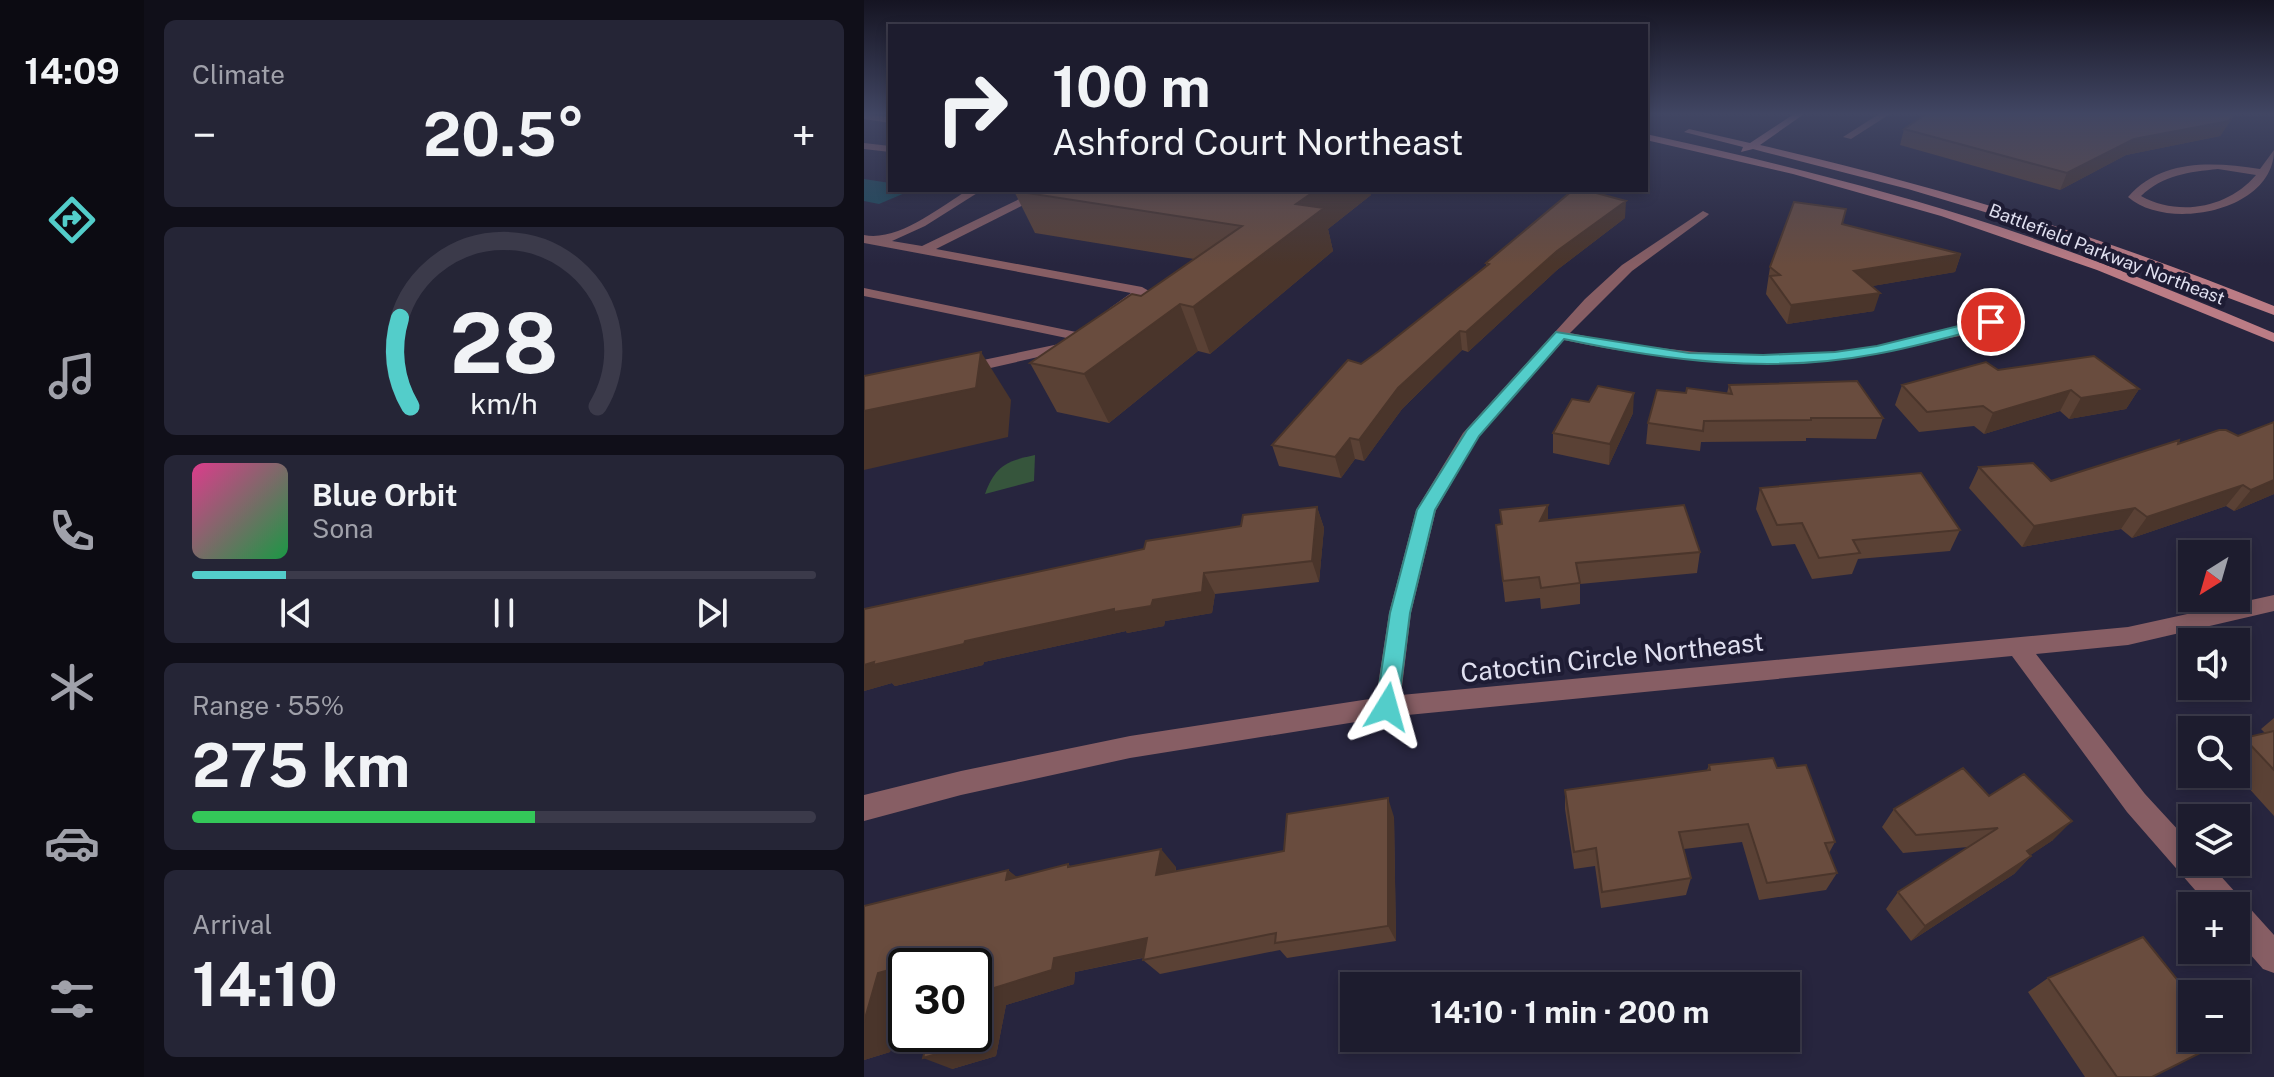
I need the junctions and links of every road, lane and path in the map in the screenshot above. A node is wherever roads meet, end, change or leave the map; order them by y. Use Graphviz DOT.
graph roads {
  1 [pos="1763,164"];
  2 [pos="1823,164"];
  3 [pos="2268,164"];
  4 [pos="2263,173"];
  5 [pos="973,192"];
  6 [pos="1043,192"];
  7 [pos="1703,214"];
  8 [pos="864,239"];
  9 [pos="880,242"];
  10 [pos="864,249"];
  11 [pos="922,251"];
  12 [pos="864,292"];
  13 [pos="2274,311"];
  14 [pos="1991,322"];
  15 [pos="1093,327"];
  16 [pos="1561,335"];
  17 [pos="2274,338"];
  18 [pos="955,371"];
  19 [pos="2274,603"];
  20 [pos="2016,645"];
  21 [pos="1387,707"];
  22 [pos="864,808"];
  23 [pos="2215,892"];
  24 [pos="2250,931"];
  25 [pos="2274,958"];
  1 -- 17 [label="main road, Battlefield Parkway Northeast"];
  2 -- 13 [label="main road, Battlefield Parkway Northeast"];
  3 -- 4 [label="street"];
  4 -- 4 [label="street"];
  5 -- 9 [label="street"];
  6 -- 11 [label="street"];
  7 -- 16 [label="street"];
  8 -- 9 [label="street"];
  9 -- 10 [label="street"];
  9 -- 11 [label="street"];
  11 -- 15 [label="street"];
  12 -- 15 [label="street"];
  14 -- 16 [label="street"];
  15 -- 18 [label="street"];
  16 -- 21 [label="street"];
  19 -- 20 [label="street, Catoctin Circle Northeast"];
  20 -- 21 [label="street, Catoctin Circle Northeast"];
  20 -- 23 [label="street"];
  21 -- 22 [label="street, Catoctin Circle Northeast"];
  24 -- 25 [label="street"];
}
